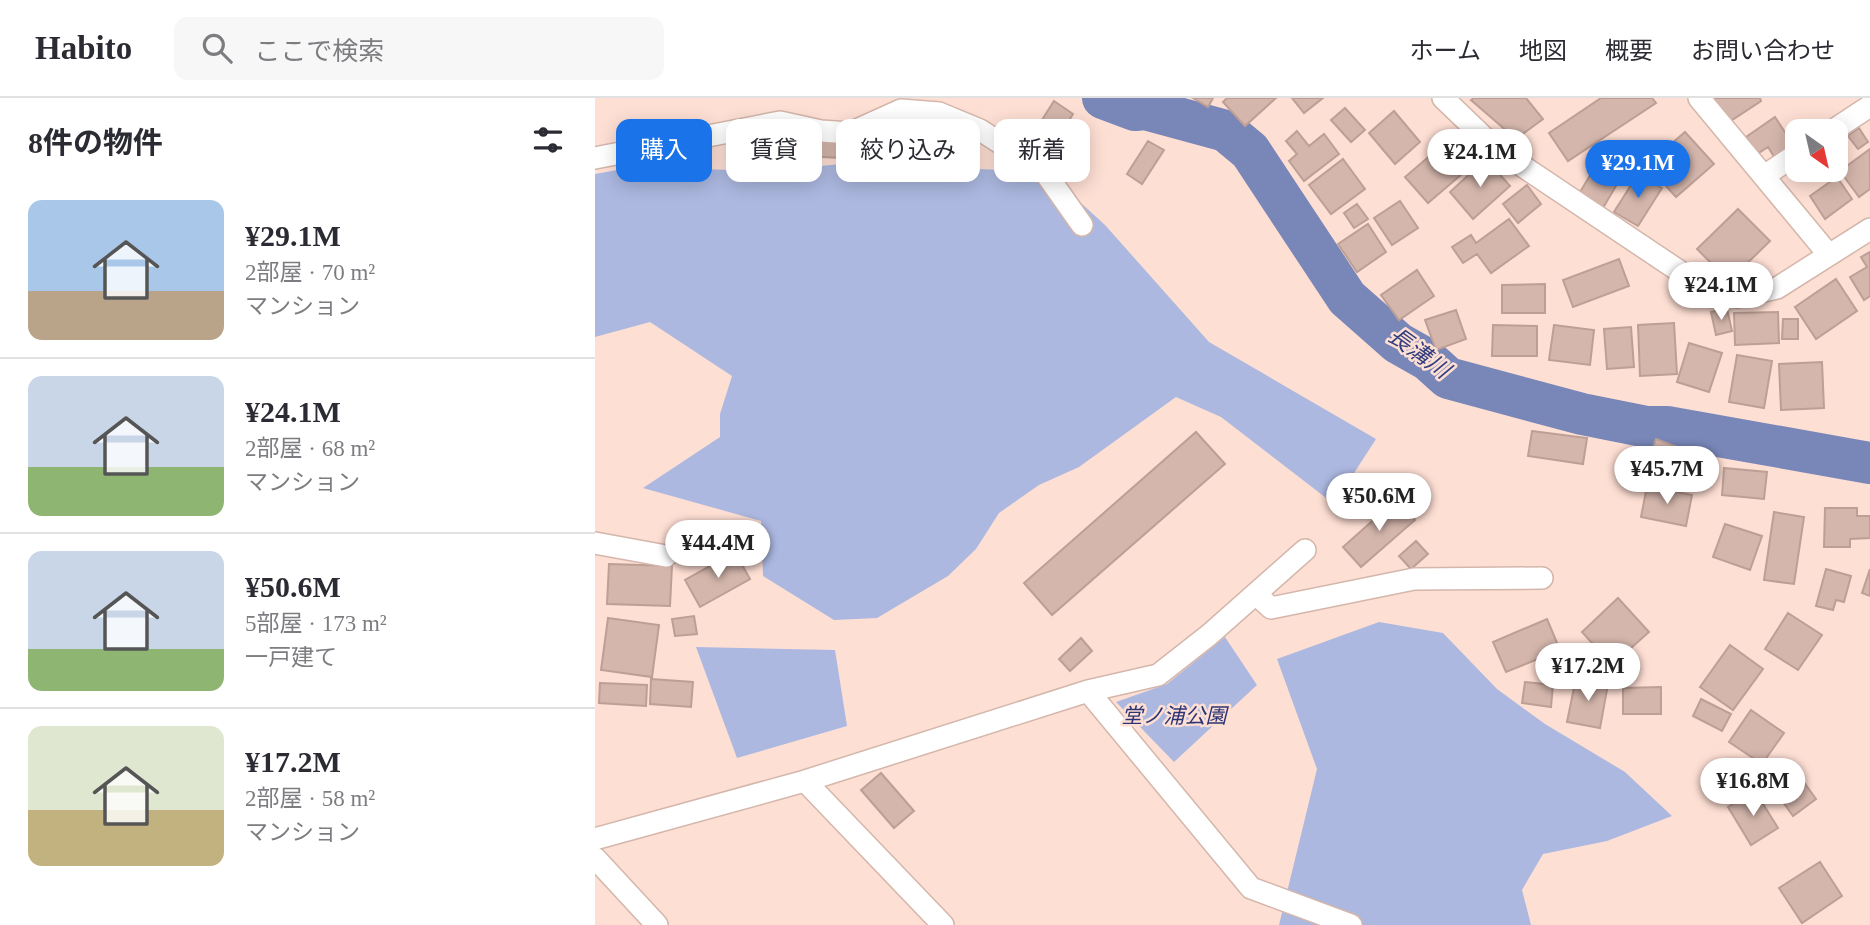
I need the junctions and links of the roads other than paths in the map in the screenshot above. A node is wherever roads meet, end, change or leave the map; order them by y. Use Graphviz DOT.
graph roads {
  1 [pos="1443,98"];
  2 [pos="1699,98"];
  3 [pos="1870,106"];
  4 [pos="1848,120"];
  5 [pos="595,158"];
  6 [pos="1785,162"];
  7 [pos="1764,176"];
  8 [pos="1081,225"];
  9 [pos="1870,229"];
  10 [pos="1829,255"];
  11 [pos="595,543"];
  12 [pos="1305,550"];
  13 [pos="666,556"];
  14 [pos="1542,578"];
  15 [pos="1256,594"];
  16 [pos="1088,691"];
  17 [pos="805,781"];
  18 [pos="595,839"];
  19 [pos="595,858"];
  20 [pos="657,925"];
  21 [pos="943,925"];
  22 [pos="1351,925"];
  1 -- 10 [label="street"];
  2 -- 7 [label="street"];
  3 -- 4 [label="street"];
  5 -- 8 [label="street"];
  6 -- 7 [label="street"];
  7 -- 10 [label="street"];
  9 -- 10 [label="street"];
  11 -- 13 [label="street"];
  12 -- 15 [label="street"];
  14 -- 15 [label="street"];
  15 -- 16 [label="street"];
  16 -- 17 [label="street"];
  16 -- 22 [label="street"];
  17 -- 18 [label="street"];
  17 -- 21 [label="street"];
  19 -- 20 [label="street"];
}
